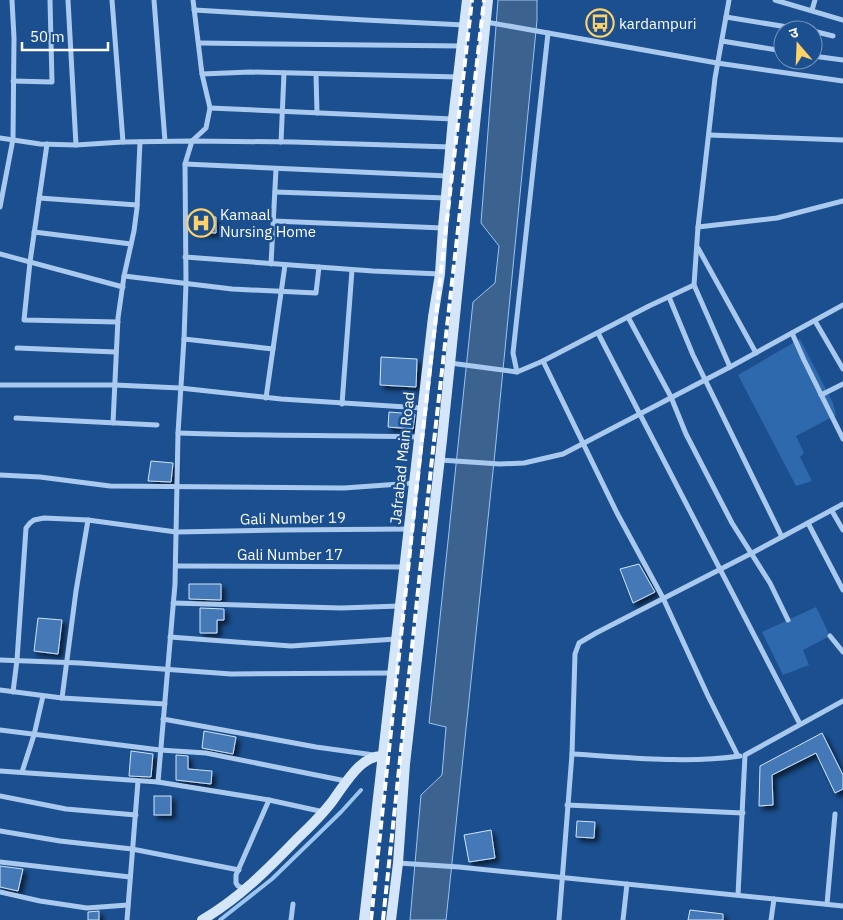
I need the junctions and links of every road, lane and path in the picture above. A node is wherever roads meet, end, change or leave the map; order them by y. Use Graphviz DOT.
graph roads {
  1 [pos="12,0"];
  2 [pos="50,0"];
  3 [pos="68,0"];
  4 [pos="112,0"];
  5 [pos="154,0"];
  6 [pos="193,0"];
  7 [pos="467,0"];
  8 [pos="488,0"];
  9 [pos="729,0"];
  10 [pos="775,0"];
  11 [pos="815,0"];
  12 [pos="194,10"];
  13 [pos="812,10"];
  14 [pos="726,17"];
  15 [pos="843,20"];
  16 [pos="485,22"];
  17 [pos="465,24"];
  18 [pos="773,25"];
  19 [pos="548,33"];
  20 [pos="823,34"];
  21 [pos="833,36"];
  22 [pos="722,41"];
  23 [pos="199,43"];
  24 [pos="462,46"];
  25 [pos="773,49"];
  26 [pos="823,57"];
  27 [pos="843,60"];
  28 [pos="717,63"];
  29 [pos="284,73"];
  30 [pos="202,74"];
  31 [pos="316,74"];
  32 [pos="459,77"];
  33 [pos="13,80"];
  34 [pos="843,81"];
  35 [pos="210,108"];
  36 [pos="283,111"];
  37 [pos="317,113"];
  38 [pos="453,119"];
  39 [pos="708,135"];
  40 [pos="0,138"];
  41 [pos="13,140"];
  42 [pos="843,140"];
  43 [pos="165,141"];
  44 [pos="192,141"];
  45 [pos="123,142"];
  46 [pos="140,142"];
  47 [pos="281,142"];
  48 [pos="47,144"];
  49 [pos="76,145"];
  50 [pos="452,147"];
  51 [pos="185,164"];
  52 [pos="276,169"];
  53 [pos="448,176"];
  54 [pos="275,192"];
  55 [pos="39,198"];
  56 [pos="446,198"];
  57 [pos="843,201"];
  58 [pos="138,205"];
  59 [pos="0,207"];
  60 [pos="274,221"];
  61 [pos="698,227"];
  62 [pos="443,228"];
  63 [pos="34,232"];
  64 [pos="131,244"];
  65 [pos="697,247"];
  66 [pos="0,254"];
  67 [pos="185,257"];
  68 [pos="30,262"];
  69 [pos="271,264"];
  70 [pos="285,265"];
  71 [pos="319,267"];
  72 [pos="352,270"];
  73 [pos="440,274"];
  74 [pos="124,276"];
  75 [pos="186,283"];
  76 [pos="694,285"];
  77 [pos="123,287"];
  78 [pos="282,291"];
  79 [pos="669,297"];
  80 [pos="843,305"];
  81 [pos="628,317"];
  82 [pos="815,320"];
  83 [pos="118,322"];
  84 [pos="598,333"];
  85 [pos="792,333"];
  86 [pos="184,339"];
  87 [pos="16,348"];
  88 [pos="273,349"];
  89 [pos="116,352"];
  90 [pos="756,352"];
  91 [pos="543,361"];
  92 [pos="450,363"];
  93 [pos="730,367"];
  94 [pos="843,369"];
  95 [pos="517,372"];
  96 [pos="706,380"];
  97 [pos="843,384"];
  98 [pos="0,385"];
  99 [pos="115,385"];
  100 [pos="180,388"];
  101 [pos="822,395"];
  102 [pos="672,397"];
  103 [pos="266,398"];
  104 [pos="342,404"];
  105 [pos="423,408"];
  106 [pos="639,414"];
  107 [pos="16,418"];
  108 [pos="113,423"];
  109 [pos="157,425"];
  110 [pos="178,433"];
  111 [pos="420,437"];
  112 [pos="843,439"];
  113 [pos="584,443"];
  114 [pos="444,460"];
  115 [pos="0,475"];
  116 [pos="414,483"];
  117 [pos="177,486"];
  118 [pos="843,504"];
  119 [pos="832,510"];
  120 [pos="88,520"];
  121 [pos="808,523"];
  122 [pos="409,529"];
  123 [pos="843,530"];
  124 [pos="176,532"];
  125 [pos="782,537"];
  126 [pos="752,554"];
  127 [pos="176,566"];
  128 [pos="405,567"];
  129 [pos="721,569"];
  130 [pos="843,590"];
  131 [pos="663,598"];
  132 [pos="173,604"];
  133 [pos="400,606"];
  134 [pos="788,620"];
  135 [pos="830,636"];
  136 [pos="170,637"];
  137 [pos="397,639"];
  138 [pos="843,652"];
  139 [pos="0,660"];
  140 [pos="17,660"];
  141 [pos="66,662"];
  142 [pos="168,669"];
  143 [pos="393,673"];
  144 [pos="0,690"];
  145 [pos="13,692"];
  146 [pos="43,696"];
  147 [pos="62,698"];
  148 [pos="843,701"];
  149 [pos="165,704"];
  150 [pos="163,719"];
  151 [pos="800,724"];
  152 [pos="0,730"];
  153 [pos="34,735"];
  154 [pos="160,750"];
  155 [pos="572,754"];
  156 [pos="746,755"];
  157 [pos="379,756"];
  158 [pos="738,756"];
  159 [pos="0,771"];
  160 [pos="22,772"];
  161 [pos="138,781"];
  162 [pos="347,781"];
  163 [pos="158,782"];
  164 [pos="0,796"];
  165 [pos="269,800"];
  166 [pos="567,806"];
  167 [pos="324,812"];
  168 [pos="743,813"];
  169 [pos="835,814"];
  170 [pos="136,815"];
  171 [pos="0,831"];
  172 [pos="132,849"];
  173 [pos="0,862"];
  174 [pos="398,862"];
  175 [pos="239,870"];
  176 [pos="130,877"];
  177 [pos="563,878"];
  178 [pos="627,884"];
  179 [pos="246,889"];
  180 [pos="0,892"];
  181 [pos="738,895"];
  182 [pos="774,899"];
  183 [pos="293,904"];
  184 [pos="827,904"];
  185 [pos="128,905"];
  186 [pos="843,906"];
  187 [pos="127,920"];
  188 [pos="202,920"];
  189 [pos="291,920"];
  190 [pos="364,920"];
  191 [pos="391,920"];
  192 [pos="559,920"];
  193 [pos="623,920"];
  194 [pos="771,920"];
  1 -- 33 [label="street"];
  2 -- 33 [label="street"];
  3 -- 49 [label="street"];
  4 -- 45 [label="street"];
  5 -- 43 [label="street"];
  6 -- 12 [label="street"];
  7 -- 17 [label="main road, Jafrabad Main Road"];
  8 -- 16 [label="main road"];
  9 -- 14 [label="street"];
  10 -- 13 [label="street"];
  11 -- 13 [label="street"];
  12 -- 17 [label="street"];
  12 -- 23 [label="street"];
  13 -- 15 [label="street"];
  14 -- 18 [label="street"];
  14 -- 22 [label="street"];
  16 -- 19 [label="street"];
  16 -- 92 [label="main road"];
  17 -- 24 [label="main road, Jafrabad Main Road"];
  19 -- 28 [label="street"];
  19 -- 95 [label="street"];
  20 -- 21 [label="street"];
  22 -- 25 [label="street"];
  22 -- 28 [label="street"];
  23 -- 24 [label="street"];
  23 -- 30 [label="street"];
  24 -- 32 [label="main road, Jafrabad Main Road"];
  26 -- 27 [label="street"];
  28 -- 34 [label="street"];
  28 -- 39 [label="street"];
  29 -- 30 [label="street"];
  29 -- 31 [label="street"];
  29 -- 36 [label="street"];
  30 -- 35 [label="street"];
  31 -- 32 [label="street"];
  31 -- 37 [label="street"];
  32 -- 38 [label="main road, Jafrabad Main Road"];
  33 -- 41 [label="street"];
  35 -- 36 [label="street"];
  35 -- 44 [label="street"];
  36 -- 37 [label="street"];
  36 -- 47 [label="street"];
  37 -- 38 [label="street"];
  38 -- 50 [label="main road, Jafrabad Main Road"];
  39 -- 42 [label="street"];
  39 -- 61 [label="street"];
  40 -- 41 [label="street"];
  41 -- 48 [label="street"];
  41 -- 59 [label="street"];
  43 -- 44 [label="street"];
  43 -- 46 [label="street"];
  44 -- 47 [label="street"];
  44 -- 51 [label="street"];
  45 -- 46 [label="street"];
  45 -- 49 [label="street"];
  46 -- 58 [label="street"];
  47 -- 50 [label="street"];
  48 -- 49 [label="street"];
  48 -- 55 [label="street"];
  50 -- 53 [label="main road, Jafrabad Main Road"];
  51 -- 52 [label="street"];
  51 -- 67 [label="street"];
  52 -- 53 [label="street"];
  52 -- 54 [label="street"];
  53 -- 56 [label="main road, Jafrabad Main Road"];
  54 -- 56 [label="street"];
  54 -- 60 [label="street"];
  55 -- 58 [label="street"];
  55 -- 63 [label="street"];
  56 -- 62 [label="main road, Jafrabad Main Road"];
  57 -- 61 [label="street"];
  58 -- 64 [label="street"];
  60 -- 62 [label="street"];
  60 -- 69 [label="street"];
  61 -- 65 [label="street"];
  62 -- 73 [label="main road, Jafrabad Main Road"];
  63 -- 64 [label="street"];
  63 -- 68 [label="street"];
  64 -- 74 [label="street"];
  65 -- 76 [label="street"];
  65 -- 90 [label="street"];
  66 -- 68 [label="street"];
  67 -- 69 [label="street"];
  67 -- 75 [label="street"];
  68 -- 77 [label="street"];
  68 -- 83 [label="street"];
  69 -- 70 [label="street"];
  70 -- 71 [label="street"];
  70 -- 78 [label="street"];
  71 -- 72 [label="street"];
  71 -- 78 [label="street"];
  72 -- 73 [label="street"];
  72 -- 104 [label="street"];
  73 -- 105 [label="main road, Jafrabad Main Road"];
  74 -- 75 [label="street"];
  74 -- 77 [label="street"];
  75 -- 78 [label="street"];
  75 -- 86 [label="street"];
  76 -- 79 [label="street"];
  76 -- 93 [label="street"];
  77 -- 83 [label="street"];
  78 -- 88 [label="street"];
  79 -- 81 [label="street"];
  79 -- 96 [label="street"];
  80 -- 82 [label="street"];
  81 -- 84 [label="street"];
  81 -- 102 [label="street"];
  82 -- 85 [label="street"];
  82 -- 94 [label="street"];
  83 -- 89 [label="street"];
  84 -- 91 [label="street"];
  84 -- 106 [label="street"];
  85 -- 90 [label="street"];
  85 -- 101 [label="street"];
  86 -- 88 [label="street"];
  86 -- 100 [label="street"];
  87 -- 89 [label="street"];
  88 -- 103 [label="street"];
  89 -- 99 [label="street"];
  90 -- 93 [label="street"];
  91 -- 95 [label="street"];
  91 -- 113 [label="street"];
  92 -- 95 [label="street"];
  92 -- 114 [label="main road"];
  93 -- 96 [label="street"];
  96 -- 102 [label="street"];
  96 -- 125 [label="street"];
  97 -- 101 [label="street"];
  98 -- 99 [label="street"];
  99 -- 100 [label="street"];
  99 -- 108 [label="street"];
  100 -- 103 [label="street"];
  100 -- 110 [label="street"];
  101 -- 112 [label="street"];
  102 -- 106 [label="street"];
  102 -- 126 [label="street"];
  103 -- 104 [label="street"];
  104 -- 105 [label="street"];
  105 -- 111 [label="main road, Jafrabad Main Road"];
  106 -- 113 [label="street"];
  106 -- 129 [label="street"];
  107 -- 108 [label="street"];
  108 -- 109 [label="street"];
  110 -- 111 [label="street"];
  110 -- 117 [label="street"];
  111 -- 116 [label="main road, Jafrabad Main Road"];
  113 -- 114 [label="street"];
  113 -- 131 [label="street"];
  114 -- 174 [label="main road"];
  115 -- 117 [label="street"];
  116 -- 117 [label="street"];
  116 -- 122 [label="main road, Jafrabad Main Road"];
  117 -- 124 [label="street"];
  118 -- 119 [label="street"];
  119 -- 121 [label="street"];
  119 -- 123 [label="street"];
  120 -- 124 [label="street, Gali Number 19"];
  120 -- 140 [label="street, Gali Number 19"];
  120 -- 141 [label="street"];
  121 -- 125 [label="street"];
  121 -- 130 [label="street"];
  122 -- 124 [label="street, Gali Number 19"];
  122 -- 128 [label="main road, Jafrabad Main Road"];
  124 -- 127 [label="street"];
  125 -- 126 [label="street"];
  126 -- 129 [label="street"];
  126 -- 134 [label="street"];
  127 -- 128 [label="street, Gali Number 17"];
  127 -- 132 [label="street"];
  128 -- 133 [label="main road, Jafrabad Main Road"];
  129 -- 131 [label="street"];
  129 -- 151 [label="street"];
  131 -- 155 [label="street"];
  131 -- 158 [label="street"];
  132 -- 133 [label="street"];
  132 -- 136 [label="street"];
  133 -- 137 [label="main road, Jafrabad Main Road"];
  135 -- 138 [label="street"];
  136 -- 137 [label="street"];
  136 -- 142 [label="street"];
  137 -- 143 [label="main road, Jafrabad Main Road"];
  139 -- 140 [label="street"];
  140 -- 141 [label="street"];
  140 -- 145 [label="street, Gali Number 19"];
  141 -- 142 [label="street"];
  141 -- 147 [label="street"];
  142 -- 143 [label="street"];
  142 -- 149 [label="street"];
  143 -- 157 [label="main road, Jafrabad Main Road"];
  144 -- 145 [label="street"];
  145 -- 146 [label="street"];
  146 -- 147 [label="street"];
  146 -- 153 [label="street"];
  147 -- 149 [label="street"];
  148 -- 151 [label="street"];
  149 -- 150 [label="street"];
  150 -- 154 [label="street"];
  150 -- 157 [label="street"];
  151 -- 156 [label="street"];
  152 -- 153 [label="street"];
  153 -- 154 [label="street"];
  153 -- 160 [label="street"];
  154 -- 162 [label="street"];
  154 -- 163 [label="street"];
  155 -- 158 [label="street"];
  155 -- 166 [label="street"];
  156 -- 158 [label="street"];
  156 -- 168 [label="street"];
  157 -- 162 [label="main road"];
  157 -- 190 [label="main road, Jafrabad Main Road"];
  159 -- 160 [label="street"];
  160 -- 161 [label="street"];
  161 -- 163 [label="street"];
  161 -- 170 [label="street"];
  162 -- 167 [label="main road"];
  163 -- 165 [label="street"];
  164 -- 170 [label="street"];
  165 -- 167 [label="street"];
  165 -- 175 [label="street"];
  166 -- 168 [label="street"];
  166 -- 177 [label="street"];
  167 -- 179 [label="main road"];
  168 -- 181 [label="street"];
  169 -- 184 [label="street"];
  170 -- 172 [label="street"];
  171 -- 172 [label="street"];
  172 -- 175 [label="street"];
  172 -- 176 [label="street"];
  173 -- 176 [label="street"];
  174 -- 177 [label="street"];
  174 -- 191 [label="main road"];
  175 -- 179 [label="street"];
  176 -- 185 [label="street"];
  177 -- 178 [label="street"];
  177 -- 192 [label="street"];
  178 -- 181 [label="street"];
  178 -- 193 [label="street"];
  179 -- 188 [label="main road"];
  180 -- 185 [label="street"];
  181 -- 182 [label="street"];
  182 -- 184 [label="street"];
  182 -- 194 [label="street"];
  183 -- 189 [label="street"];
  184 -- 186 [label="street"];
  185 -- 187 [label="street"];
}
